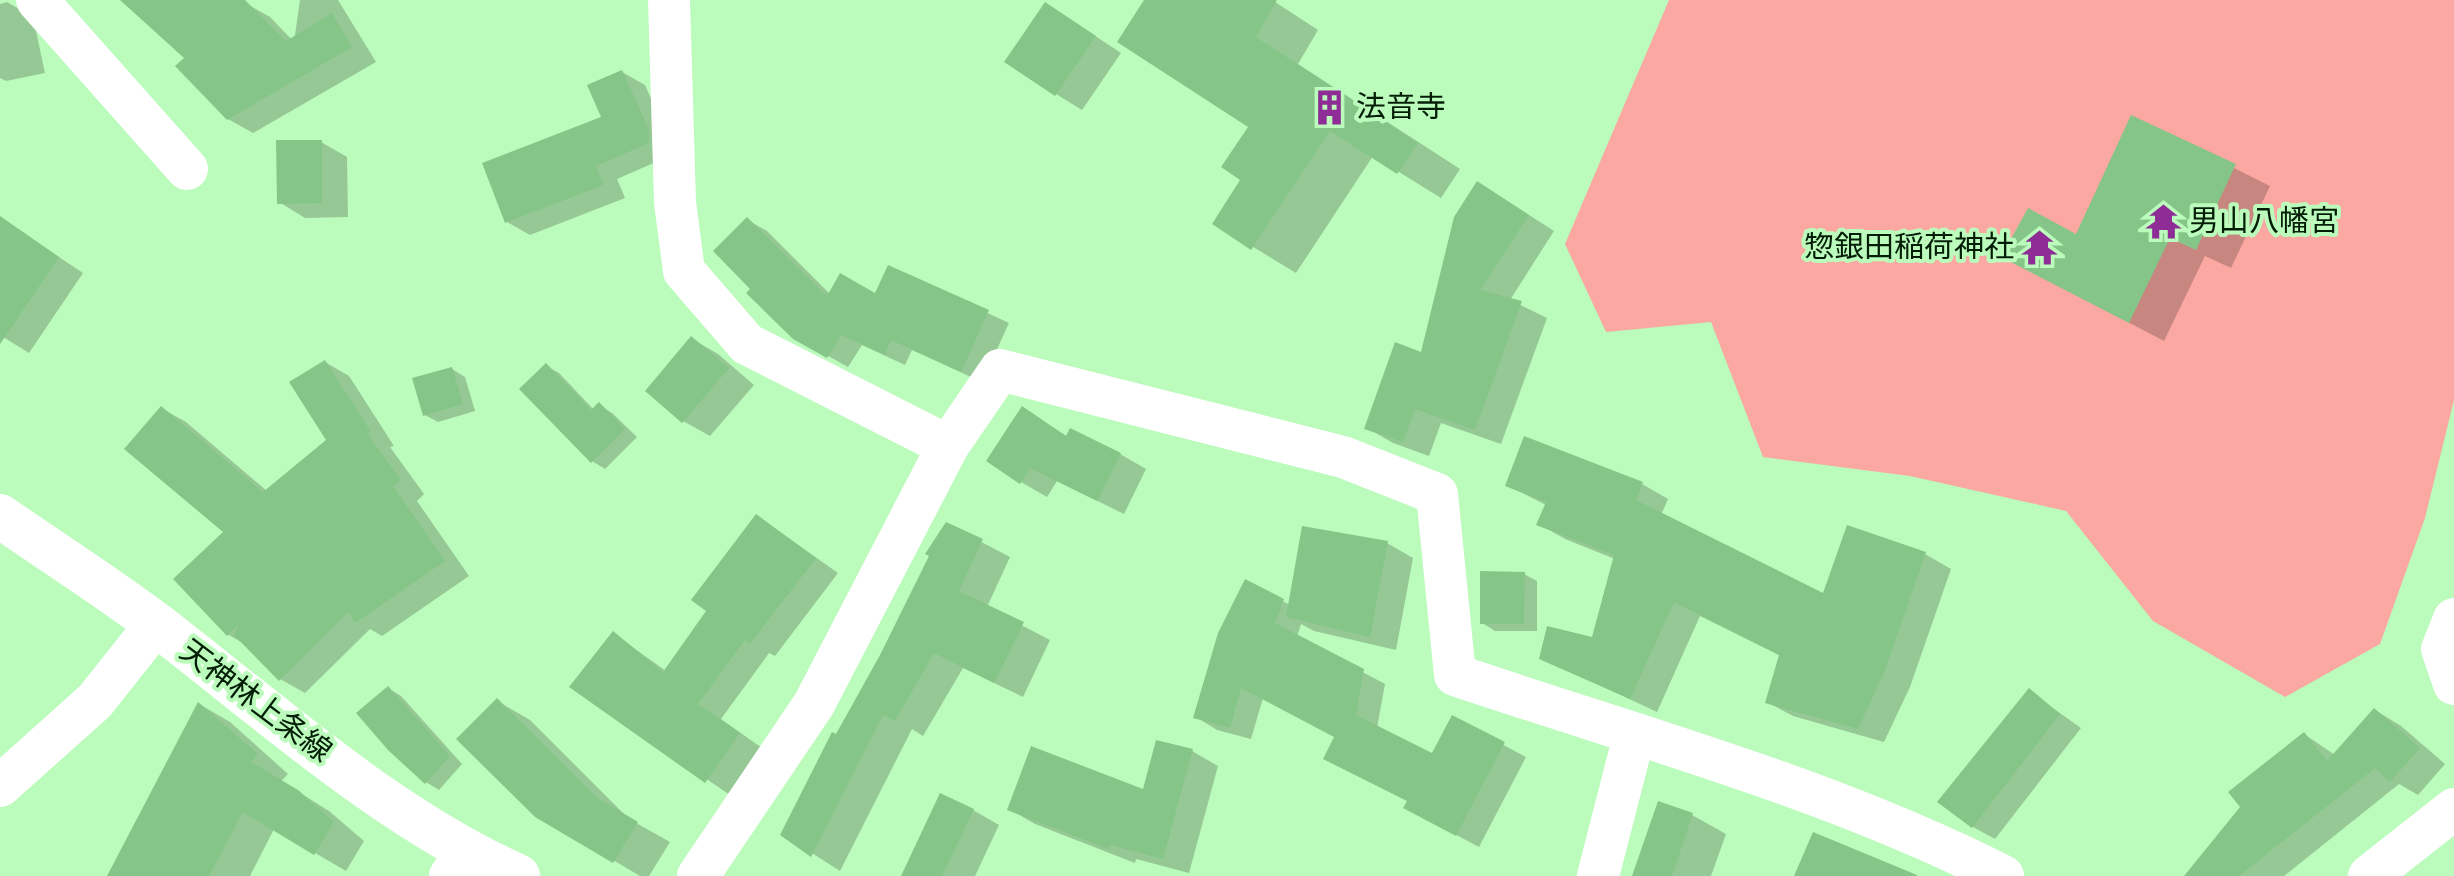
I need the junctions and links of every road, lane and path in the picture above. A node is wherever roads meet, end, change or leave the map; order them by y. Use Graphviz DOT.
graph roads {
  1 [pos="37,0"];
  2 [pos="669,0"];
  3 [pos="187,169"];
  4 [pos="948,446"];
  5 [pos="0,516"];
  6 [pos="2454,619"];
  7 [pos="156,624"];
  8 [pos="2454,684"];
  9 [pos="1634,736"];
  10 [pos="0,786"];
  11 [pos="2454,809"];
  12 [pos="458,864"];
  13 [pos="518,876"];
  14 [pos="698,876"];
  15 [pos="1598,876"];
  16 [pos="2003,876"];
  17 [pos="2369,876"];
  1 -- 3 [label="street"];
  2 -- 4 [label="street"];
  4 -- 9 [label="street"];
  4 -- 14 [label="street"];
  5 -- 7 [label="main road, 天神林上条線"];
  6 -- 8 [label="street"];
  7 -- 10 [label="street"];
  7 -- 12 [label="main road, 天神林上条線"];
  9 -- 15 [label="street"];
  9 -- 16 [label="street"];
  11 -- 17 [label="street"];
  12 -- 13 [label="main road, 天神林上条線"];
}
